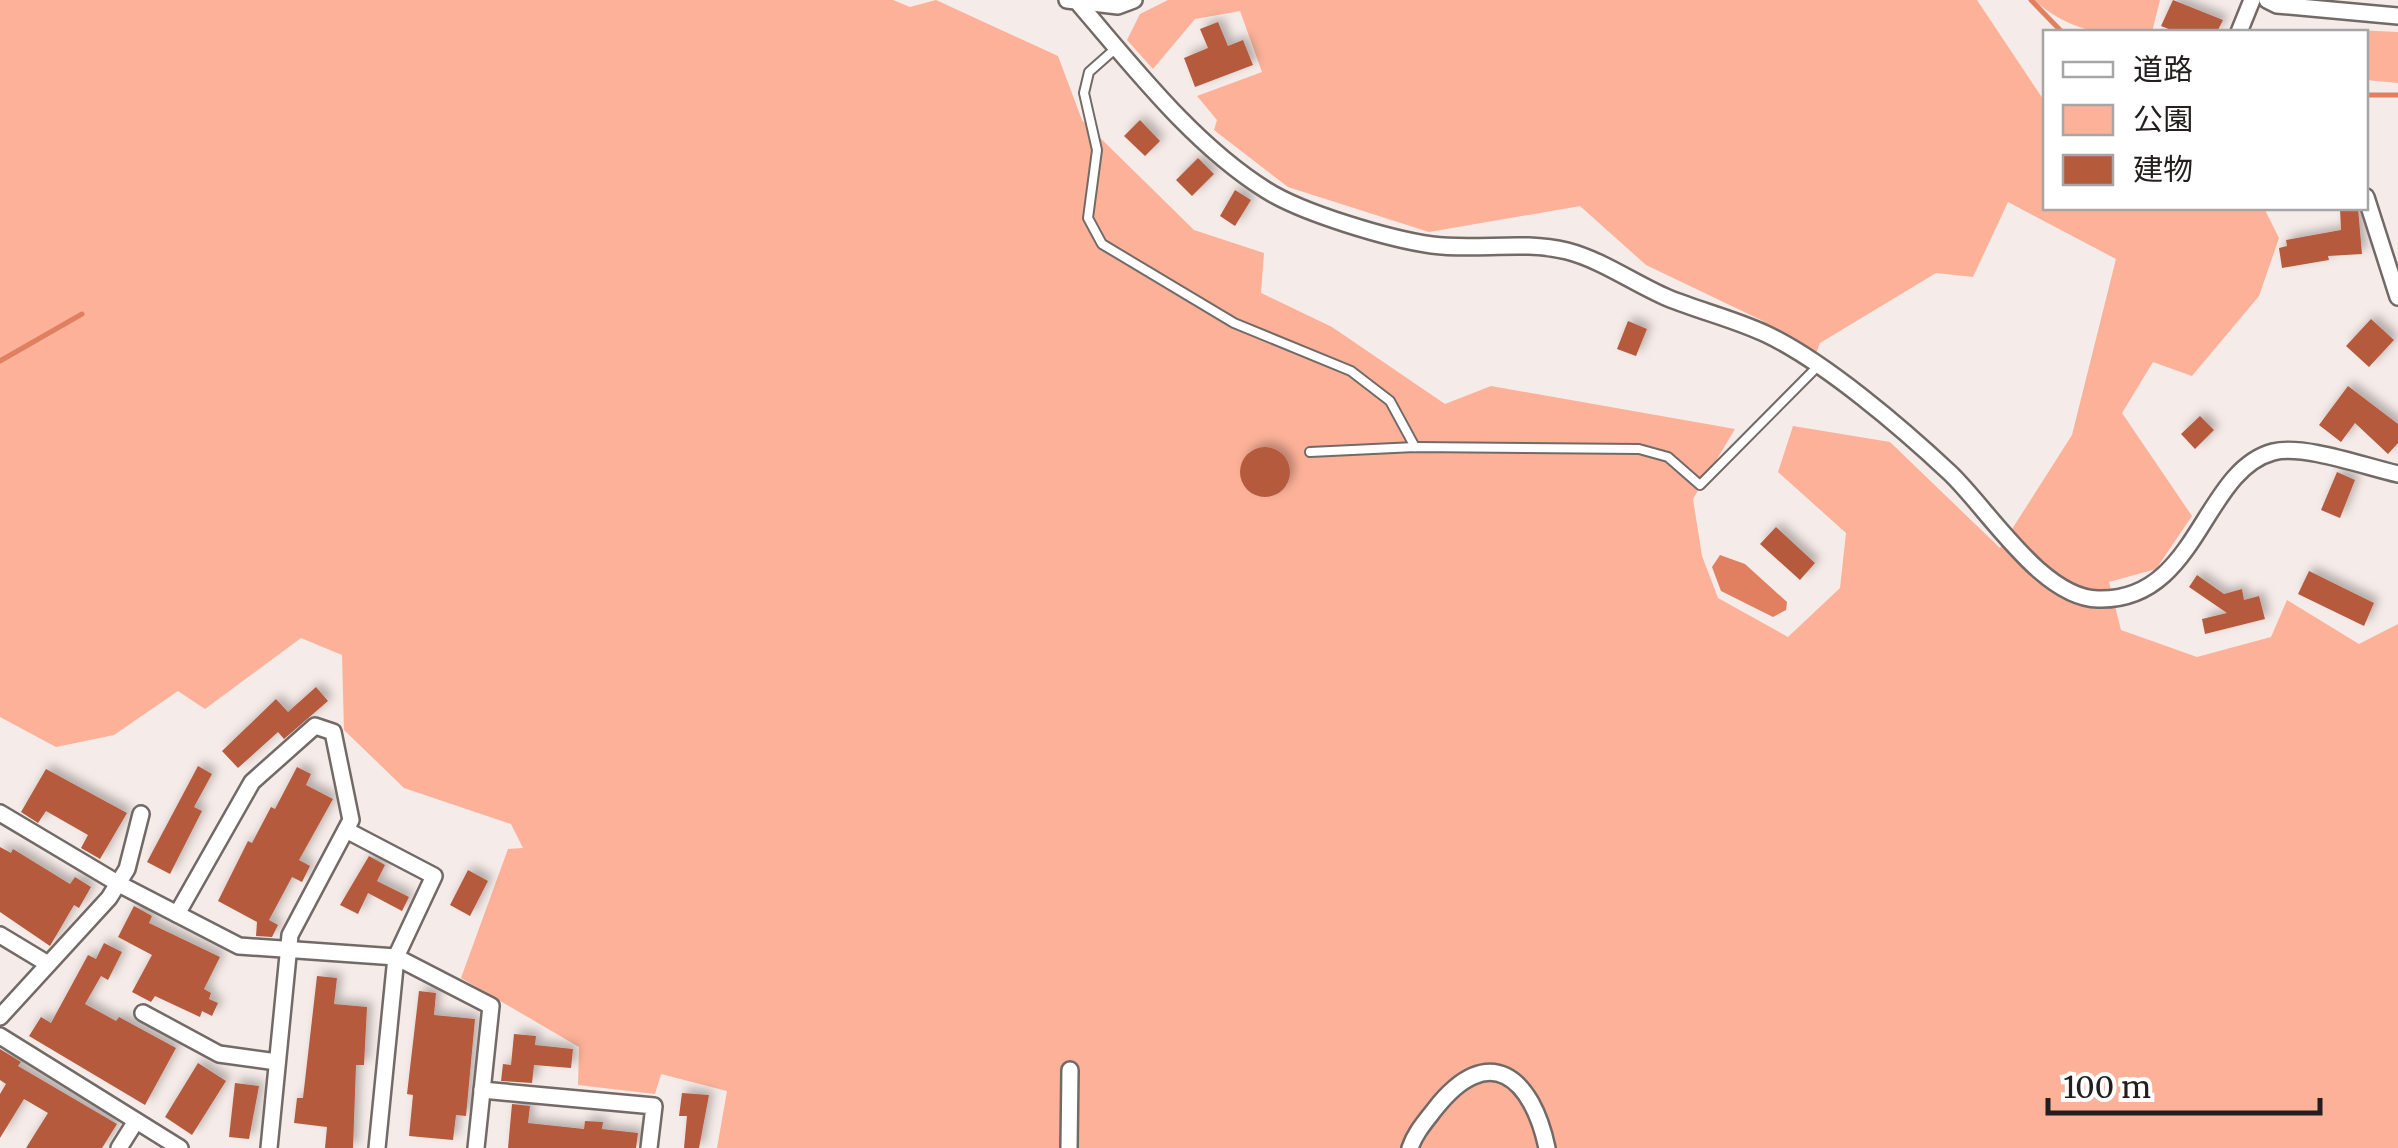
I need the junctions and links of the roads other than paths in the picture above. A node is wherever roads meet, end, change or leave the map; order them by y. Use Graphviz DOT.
graph roads {
  1 [pos="1134,0"];
  2 [pos="2252,0"];
  3 [pos="2267,0"];
  4 [pos="1074,2"];
  5 [pos="2398,16"];
  6 [pos="2240,30"];
  7 [pos="1116,48"];
  8 [pos="2368,203"];
  9 [pos="2398,297"];
  10 [pos="1817,367"];
  11 [pos="1415,447"];
  12 [pos="1310,452"];
  13 [pos="2398,474"];
  14 [pos="0,813"];
  15 [pos="142,814"];
  16 [pos="346,830"];
  17 [pos="118,884"];
  18 [pos="178,914"];
  19 [pos="0,936"];
  20 [pos="288,949"];
  21 [pos="396,957"];
  22 [pos="48,964"];
  23 [pos="144,1013"];
  24 [pos="0,1017"];
  25 [pos="0,1036"];
  26 [pos="277,1062"];
  27 [pos="1070,1070"];
  28 [pos="482,1090"];
  29 [pos="136,1121"];
  30 [pos="119,1148"];
  31 [pos="180,1148"];
  32 [pos="269,1148"];
  33 [pos="377,1148"];
  34 [pos="476,1148"];
  35 [pos="649,1148"];
  36 [pos="1069,1148"];
  37 [pos="1410,1148"];
  38 [pos="1547,1148"];
  1 -- 4 [label="street"];
  2 -- 6 [label="street"];
  3 -- 5 [label="street"];
  4 -- 7 [label="street"];
  7 -- 10 [label="street"];
  7 -- 11 [label="lane"];
  8 -- 9 [label="street"];
  10 -- 11 [label="lane"];
  10 -- 13 [label="street"];
  11 -- 12 [label="lane"];
  14 -- 17 [label="street"];
  15 -- 17 [label="street"];
  16 -- 18 [label="street"];
  16 -- 20 [label="street"];
  16 -- 21 [label="street"];
  17 -- 18 [label="street"];
  17 -- 22 [label="street"];
  18 -- 20 [label="street"];
  19 -- 22 [label="street"];
  20 -- 21 [label="street"];
  20 -- 26 [label="street"];
  21 -- 28 [label="street"];
  21 -- 33 [label="street"];
  22 -- 24 [label="street"];
  23 -- 26 [label="street"];
  25 -- 29 [label="street"];
  26 -- 32 [label="street"];
  27 -- 36 [label="street"];
  28 -- 34 [label="street"];
  28 -- 35 [label="street"];
  29 -- 30 [label="street"];
  29 -- 31 [label="street"];
  37 -- 38 [label="street"];
}
